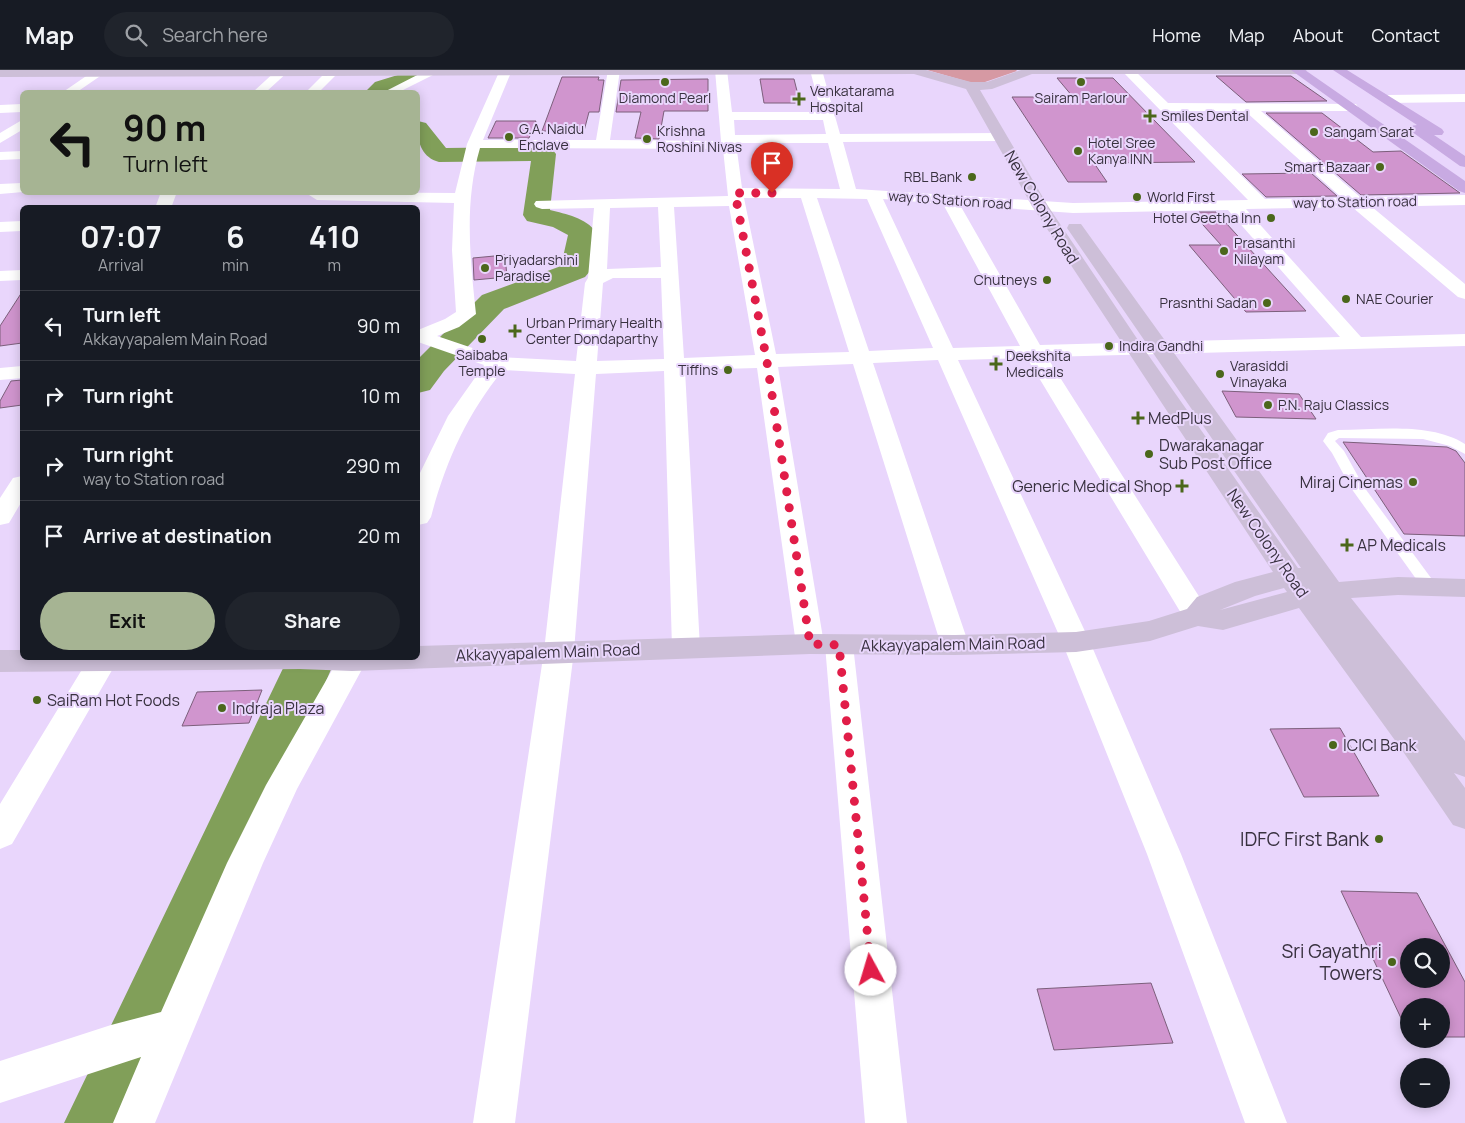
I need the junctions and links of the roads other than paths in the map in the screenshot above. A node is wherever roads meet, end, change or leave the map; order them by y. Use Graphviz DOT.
graph roads {
  1 [pos="912,70"];
  2 [pos="1033,70"];
  3 [pos="1298,70"];
  4 [pos="1312,70"];
  5 [pos="1327,70"];
  6 [pos="1339,70"];
  7 [pos="102,71"];
  8 [pos="283,71"];
  9 [pos="505,71"];
  10 [pos="614,71"];
  11 [pos="721,71"];
  12 [pos="816,71"];
  13 [pos="1128,71"];
  14 [pos="333,72"];
  15 [pos="433,72"];
  16 [pos="0,73"];
  17 [pos="979,86"];
  18 [pos="72,90"];
  19 [pos="262,90"];
  20 [pos="314,90"];
  21 [pos="394,90"];
  22 [pos="1465,98"];
  23 [pos="1387,99"];
  24 [pos="1165,107"];
  25 [pos="1248,107"];
  26 [pos="1351,107"];
  27 [pos="20,108"];
  28 [pos="0,109"];
  29 [pos="20,125"];
  30 [pos="898,126"];
  31 [pos="831,127"];
  32 [pos="727,132"];
  33 [pos="0,139"];
  34 [pos="602,144"];
  35 [pos="1002,148"];
  36 [pos="1465,150"];
  37 [pos="471,152"];
  38 [pos="839,154"];
  39 [pos="858,154"];
  40 [pos="20,155"];
  41 [pos="0,156"];
  42 [pos="1465,163"];
  43 [pos="1465,175"];
  44 [pos="20,188"];
  45 [pos="1465,188"];
  46 [pos="0,189"];
  47 [pos="807,193"];
  48 [pos="861,194"];
  49 [pos="736,197"];
  50 [pos="316,198"];
  51 [pos="463,198"];
  52 [pos="949,200"];
  53 [pos="1465,200"];
  54 [pos="666,202"];
  55 [pos="1356,202"];
  56 [pos="542,204"];
  57 [pos="1261,204"];
  58 [pos="602,205"];
  59 [pos="1233,205"];
  60 [pos="1040,206"];
  61 [pos="1061,207"];
  62 [pos="20,226"];
  63 [pos="0,227"];
  64 [pos="669,272"];
  65 [pos="20,275"];
  66 [pos="0,276"];
  67 [pos="597,278"];
  68 [pos="1465,293"];
  69 [pos="420,335"];
  70 [pos="420,337"];
  71 [pos="1465,340"];
  72 [pos="1356,343"];
  73 [pos="1134,350"];
  74 [pos="1162,350"];
  75 [pos="1034,353"];
  76 [pos="946,354"];
  77 [pos="860,358"];
  78 [pos="767,362"];
  79 [pos="497,363"];
  80 [pos="674,365"];
  81 [pos="586,368"];
  82 [pos="20,372"];
  83 [pos="0,374"];
  84 [pos="1465,450"];
  85 [pos="20,486"];
  86 [pos="420,510"];
  87 [pos="0,517"];
  88 [pos="1465,572"];
  89 [pos="1423,579"];
  90 [pos="1312,586"];
  91 [pos="1465,588"];
  92 [pos="1197,616"];
  93 [pos="1076,642"];
  94 [pos="825,645"];
  95 [pos="955,645"];
  96 [pos="686,648"];
  97 [pos="560,651"];
  98 [pos="420,657"];
  99 [pos="52,660"];
  100 [pos="102,660"];
  101 [pos="361,660"];
  102 [pos="0,661"];
  103 [pos="1465,764"];
  104 [pos="1465,816"];
  105 [pos="0,834"];
  106 [pos="163,1031"];
  107 [pos="0,1082"];
  108 [pos="134,1123"];
  109 [pos="494,1123"];
  110 [pos="886,1123"];
  111 [pos="1266,1123"];
  1 -- 12 [label="main road"];
  1 -- 17 [label="main road"];
  2 -- 13 [label="main road"];
  2 -- 17 [label="main road"];
  3 -- 13 [label="main road"];
  3 -- 26 [label="main road"];
  4 -- 43 [label="main road"];
  5 -- 42 [label="main road"];
  6 -- 23 [label="main road"];
  7 -- 8 [label="main road"];
  7 -- 16 [label="main road"];
  7 -- 18 [label="street"];
  8 -- 14 [label="main road"];
  8 -- 19 [label="street"];
  9 -- 10 [label="main road"];
  9 -- 15 [label="main road"];
  9 -- 37 [label="street"];
  10 -- 11 [label="main road"];
  10 -- 34 [label="street"];
  11 -- 12 [label="main road"];
  11 -- 32 [label="street"];
  12 -- 31 [label="street"];
  13 -- 24 [label="street"];
  14 -- 15 [label="main road"];
  14 -- 20 [label="street"];
  15 -- 21 [label="street"];
  17 -- 35 [label="main road, New Colony Road"];
  17 -- 61 [label="main road, New Colony Road"];
  22 -- 23 [label="street"];
  23 -- 36 [label="main road"];
  24 -- 25 [label="street"];
  24 -- 57 [label="street"];
  25 -- 26 [label="street"];
  25 -- 55 [label="street"];
  26 -- 45 [label="main road"];
  27 -- 28 [label="street"];
  29 -- 33 [label="street"];
  30 -- 31 [label="street"];
  31 -- 32 [label="street"];
  31 -- 32 [label="street"];
  31 -- 35 [label="street"];
  31 -- 38 [label="street"];
  32 -- 34 [label="street"];
  32 -- 49 [label="street"];
  34 -- 37 [label="street"];
  35 -- 60 [label="main road, New Colony Road"];
  37 -- 51 [label="street"];
  38 -- 39 [label="street"];
  38 -- 48 [label="street"];
  40 -- 41 [label="street"];
  44 -- 46 [label="street"];
  47 -- 48 [label="street, way to Station road"];
  47 -- 49 [label="street, way to Station road"];
  47 -- 77 [label="street"];
  48 -- 52 [label="street, way to Station road"];
  48 -- 76 [label="street"];
  49 -- 54 [label="street, way to Station road"];
  49 -- 78 [label="street"];
  50 -- 51 [label="street"];
  51 -- 69 [label="street"];
  52 -- 60 [label="street, way to Station road"];
  52 -- 75 [label="street"];
  53 -- 55 [label="street, way to Station road"];
  54 -- 58 [label="street, way to Station road"];
  54 -- 64 [label="street"];
  55 -- 57 [label="street, way to Station road"];
  55 -- 68 [label="street"];
  56 -- 58 [label="street, way to Station road"];
  57 -- 59 [label="street, way to Station road"];
  58 -- 67 [label="street"];
  59 -- 61 [label="street, way to Station road"];
  59 -- 72 [label="street"];
  60 -- 61 [label="street, way to Station road"];
  60 -- 73 [label="main road, New Colony Road"];
  61 -- 74 [label="main road, New Colony Road"];
  62 -- 63 [label="street"];
  64 -- 67 [label="street"];
  64 -- 80 [label="street"];
  65 -- 66 [label="street"];
  67 -- 81 [label="street"];
  70 -- 79 [label="street"];
  71 -- 72 [label="street"];
  72 -- 74 [label="street"];
  73 -- 74 [label="street"];
  73 -- 75 [label="street"];
  73 -- 90 [label="main road, New Colony Road"];
  74 -- 90 [label="main road, New Colony Road"];
  75 -- 76 [label="street"];
  75 -- 92 [label="street"];
  76 -- 77 [label="street"];
  76 -- 93 [label="street"];
  77 -- 78 [label="street"];
  77 -- 95 [label="street"];
  78 -- 80 [label="street"];
  78 -- 94 [label="street"];
  79 -- 81 [label="street"];
  79 -- 86 [label="street"];
  80 -- 81 [label="street"];
  80 -- 96 [label="street"];
  81 -- 97 [label="street"];
  82 -- 83 [label="street"];
  84 -- 89 [label="lane"];
  85 -- 87 [label="street"];
  88 -- 89 [label="main road"];
  89 -- 90 [label="main road, Akkayyapalem Main Road"];
  89 -- 91 [label="main road"];
  90 -- 92 [label="main road, Akkayyapalem Main Road"];
  90 -- 103 [label="main road, New Colony Road"];
  90 -- 104 [label="main road, New Colony Road"];
  92 -- 93 [label="main road, Akkayyapalem Main Road"];
  93 -- 95 [label="main road, Akkayyapalem Main Road"];
  93 -- 111 [label="street"];
  94 -- 95 [label="main road, Akkayyapalem Main Road"];
  94 -- 96 [label="main road, Akkayyapalem Main Road"];
  94 -- 110 [label="street"];
  96 -- 97 [label="main road, Akkayyapalem Main Road"];
  97 -- 98 [label="main road, Akkayyapalem Main Road"];
  97 -- 109 [label="street"];
  99 -- 102 [label="main road"];
  100 -- 105 [label="street"];
  101 -- 106 [label="street"];
  106 -- 107 [label="street"];
  106 -- 108 [label="street"];
}
